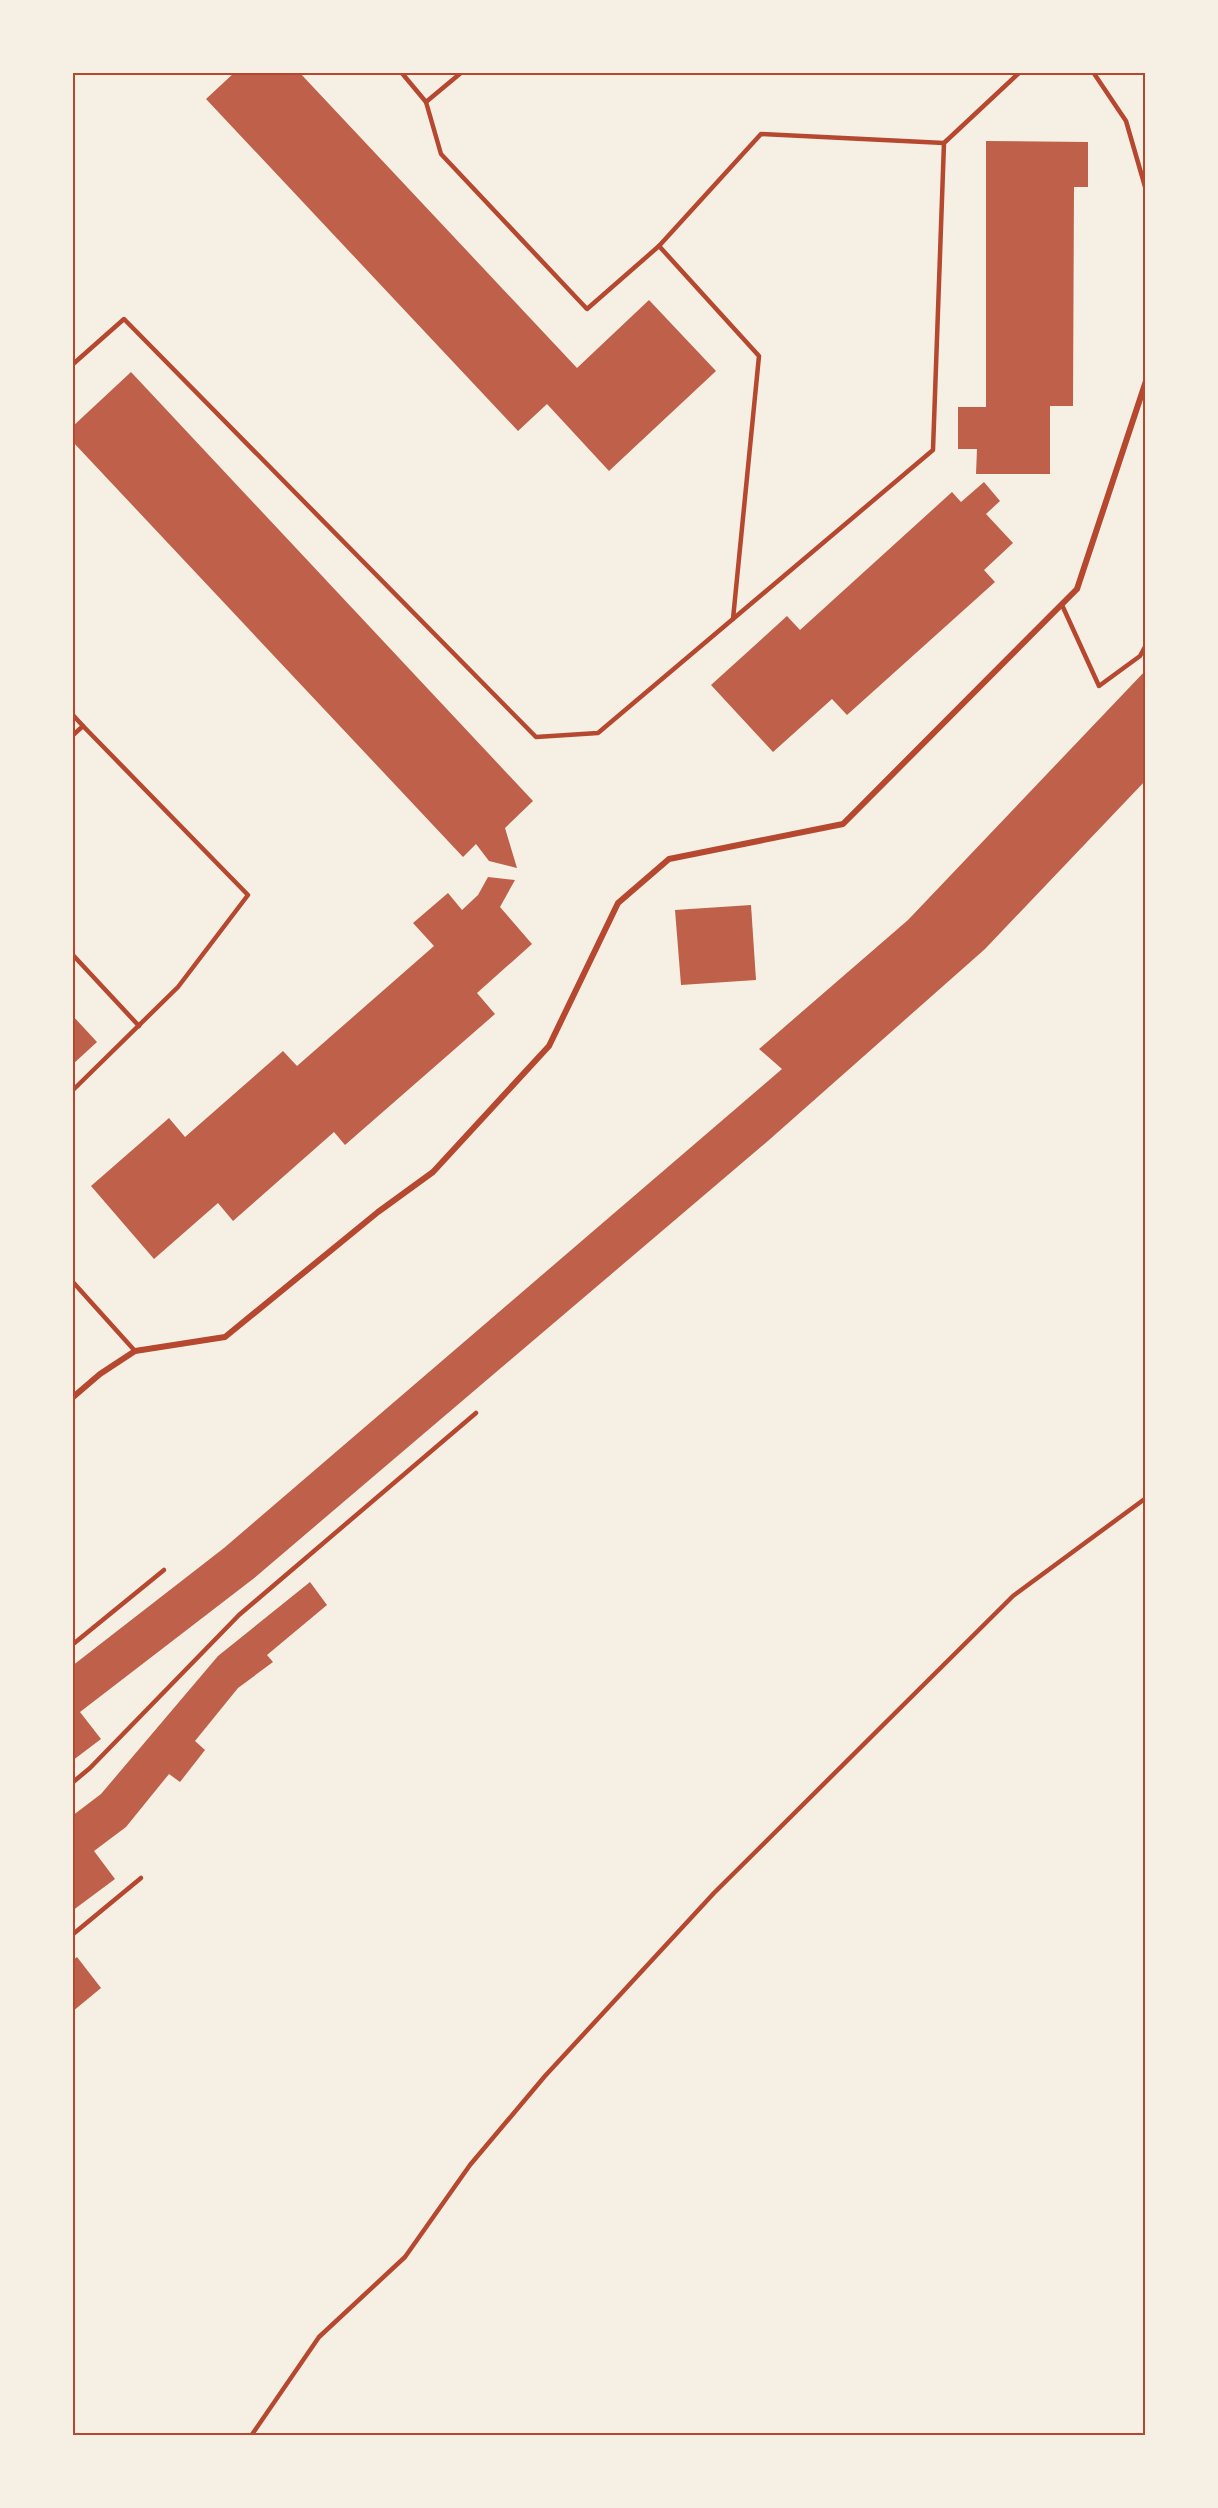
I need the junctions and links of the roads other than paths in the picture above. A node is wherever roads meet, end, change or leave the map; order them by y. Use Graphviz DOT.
graph roads {
  1 [pos="401,72"];
  2 [pos="462,72"];
  3 [pos="1020,72"];
  4 [pos="1093,72"];
  5 [pos="426,102"];
  6 [pos="944,142"];
  7 [pos="1146,190"];
  8 [pos="659,246"];
  9 [pos="72,365"];
  10 [pos="1146,381"];
  11 [pos="1144,395"];
  12 [pos="1062,604"];
  13 [pos="733,619"];
  14 [pos="1146,645"];
  15 [pos="72,714"];
  16 [pos="84,726"];
  17 [pos="72,736"];
  18 [pos="72,954"];
  19 [pos="139,1026"];
  20 [pos="72,1091"];
  21 [pos="72,1281"];
  22 [pos="135,1351"];
  23 [pos="72,1398"];
  24 [pos="476,1413"];
  25 [pos="1146,1498"];
  26 [pos="164,1570"];
  27 [pos="72,1645"];
  28 [pos="72,1783"];
  29 [pos="141,1878"];
  30 [pos="72,1935"];
  31 [pos="251,2436"];
  1 -- 5 [label="lane"];
  2 -- 5 [label="lane"];
  3 -- 6 [label="lane"];
  4 -- 7 [label="lane"];
  5 -- 8 [label="lane"];
  6 -- 8 [label="lane"];
  6 -- 13 [label="lane"];
  8 -- 13 [label="lane"];
  9 -- 13 [label="lane"];
  10 -- 11 [label="street"];
  11 -- 12 [label="street"];
  12 -- 14 [label="lane"];
  12 -- 22 [label="street"];
  15 -- 16 [label="lane"];
  16 -- 17 [label="lane"];
  16 -- 19 [label="lane"];
  18 -- 19 [label="lane"];
  19 -- 20 [label="lane"];
  21 -- 22 [label="lane"];
  22 -- 23 [label="street"];
  24 -- 28 [label="lane"];
  25 -- 31 [label="lane"];
  26 -- 27 [label="lane"];
  29 -- 30 [label="lane"];
}
